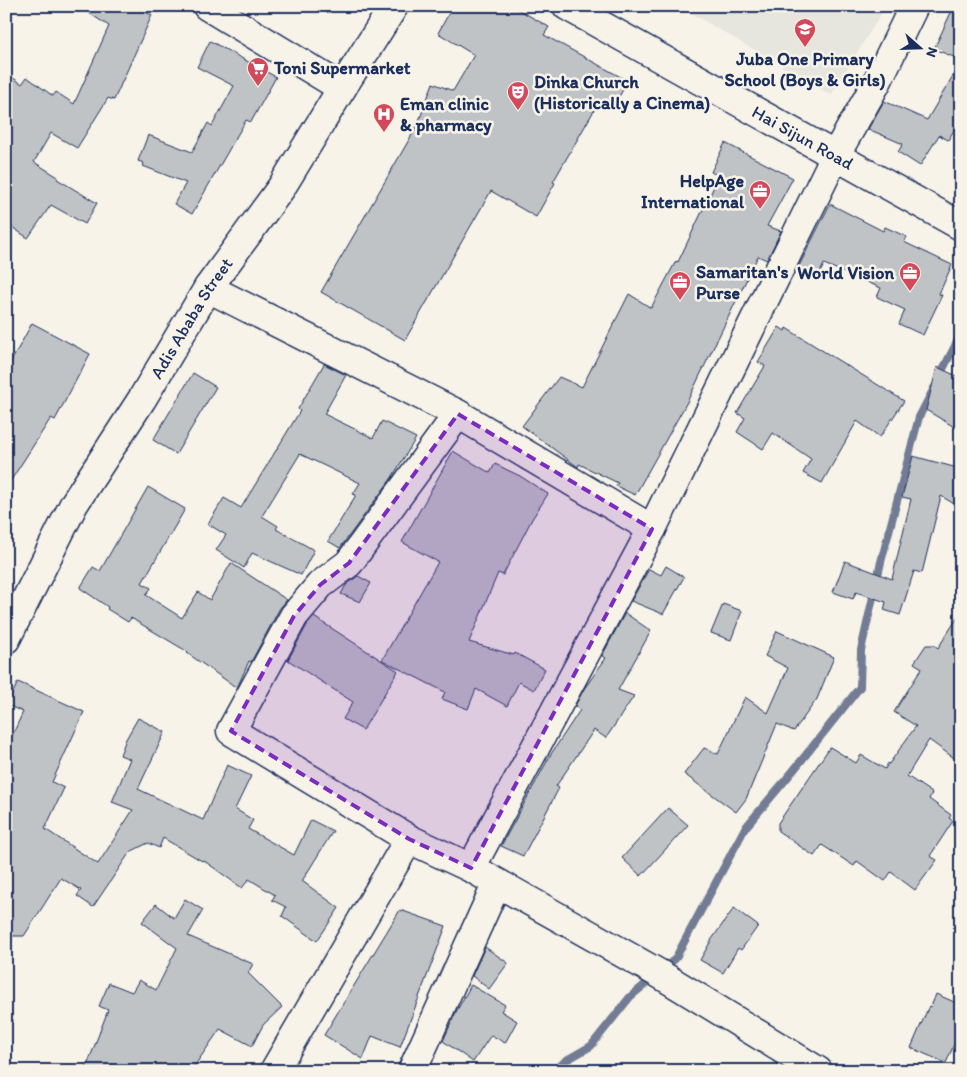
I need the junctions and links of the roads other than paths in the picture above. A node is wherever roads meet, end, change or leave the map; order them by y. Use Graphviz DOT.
graph roads {
  1 [pos="207,6"];
  2 [pos="394,6"];
  3 [pos="567,6"];
  4 [pos="914,6"];
  5 [pos="342,88"];
  6 [pos="835,156"];
  7 [pos="961,226"];
  8 [pos="208,288"];
  9 [pos="458,414"];
  10 [pos="652,529"];
  11 [pos="12,609"];
  12 [pos="6,639"];
  13 [pos="409,839"];
  14 [pos="471,868"];
  15 [pos="497,883"];
  16 [pos="274,1071"];
  17 [pos="412,1071"];
  18 [pos="818,1071"];
  1 -- 5 [label="street"];
  2 -- 5 [label="street, Adis Ababa Street"];
  3 -- 6 [label="street, Hai Sijun Road"];
  4 -- 6 [label="street"];
  5 -- 8 [label="street, Adis Ababa Street"];
  6 -- 7 [label="street, Hai Sijun Road"];
  6 -- 10 [label="street"];
  8 -- 9 [label="street"];
  8 -- 11 [label="street, Adis Ababa Street"];
  9 -- 10 [label="street"];
  9 -- 13 [label="street"];
  10 -- 14 [label="street"];
  11 -- 12 [label="street, Adis Ababa Street"];
  13 -- 14 [label="street"];
  13 -- 16 [label="street"];
  14 -- 15 [label="street"];
  15 -- 17 [label="street"];
  15 -- 18 [label="street"];
}
